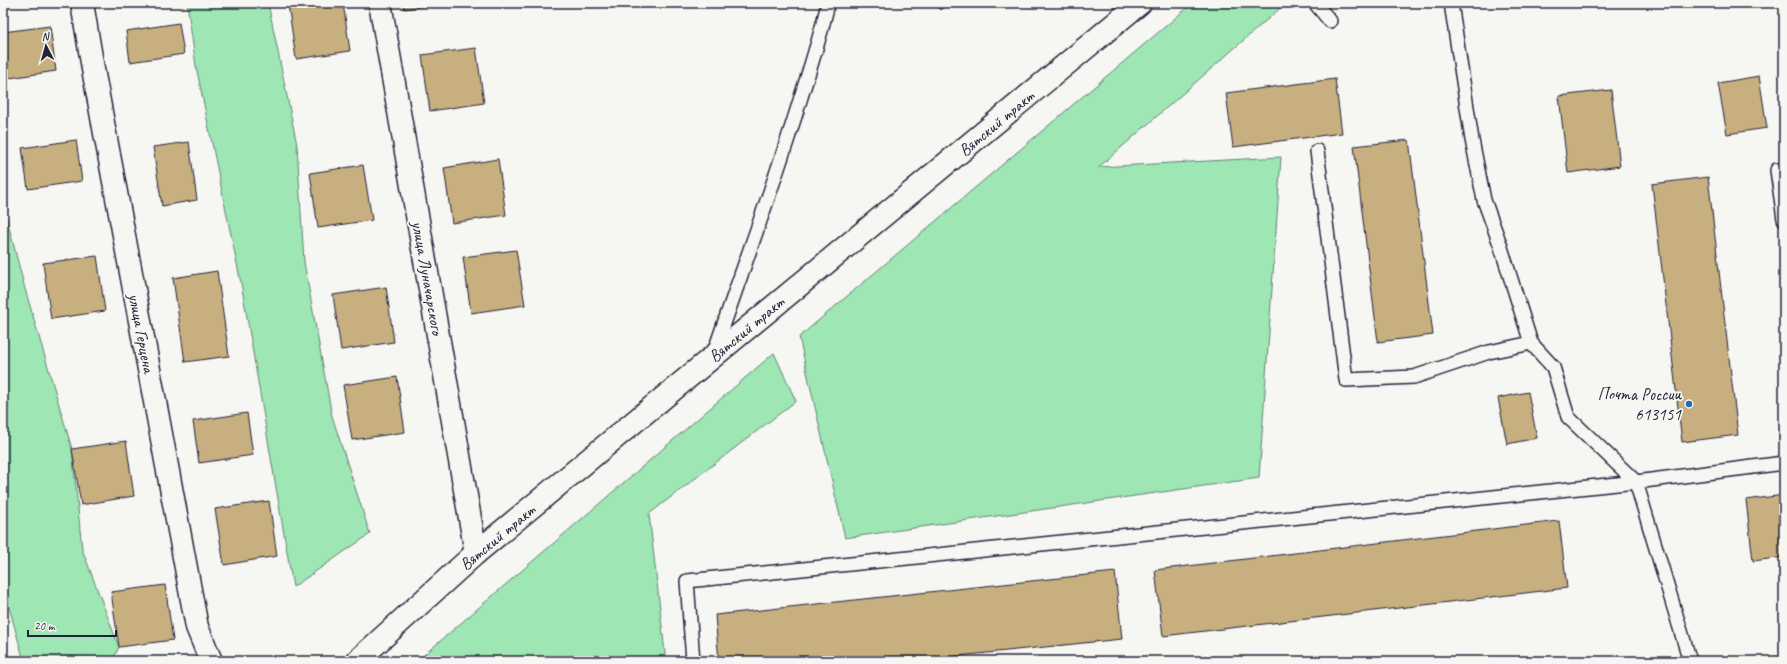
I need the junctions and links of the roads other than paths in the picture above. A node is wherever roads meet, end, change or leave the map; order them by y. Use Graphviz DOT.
graph roads {
  1 [pos="82,3"];
  2 [pos="380,3"];
  3 [pos="828,3"];
  4 [pos="1140,3"];
  5 [pos="1315,3"];
  6 [pos="1452,3"];
  7 [pos="1330,21"];
  8 [pos="1317,151"];
  9 [pos="1777,170"];
  10 [pos="1784,219"];
  11 [pos="1531,343"];
  12 [pos="713,357"];
  13 [pos="1784,463"];
  14 [pos="1636,482"];
  15 [pos="476,553"];
  16 [pos="211,661"];
  17 [pos="357,661"];
  18 [pos="693,661"];
  19 [pos="1690,661"];
  1 -- 16 [label="street, улица Герцена"];
  2 -- 15 [label="street, улица Луначарского"];
  3 -- 12 [label="lane"];
  4 -- 12 [label="street, Вятский тракт"];
  5 -- 7 [label="lane"];
  6 -- 11 [label="lane"];
  8 -- 11 [label="lane"];
  9 -- 10 [label="lane"];
  11 -- 14 [label="lane"];
  12 -- 15 [label="street, Вятский тракт"];
  13 -- 14 [label="lane"];
  14 -- 18 [label="lane"];
  14 -- 19 [label="lane"];
  15 -- 17 [label="street, Вятский тракт"];
}
